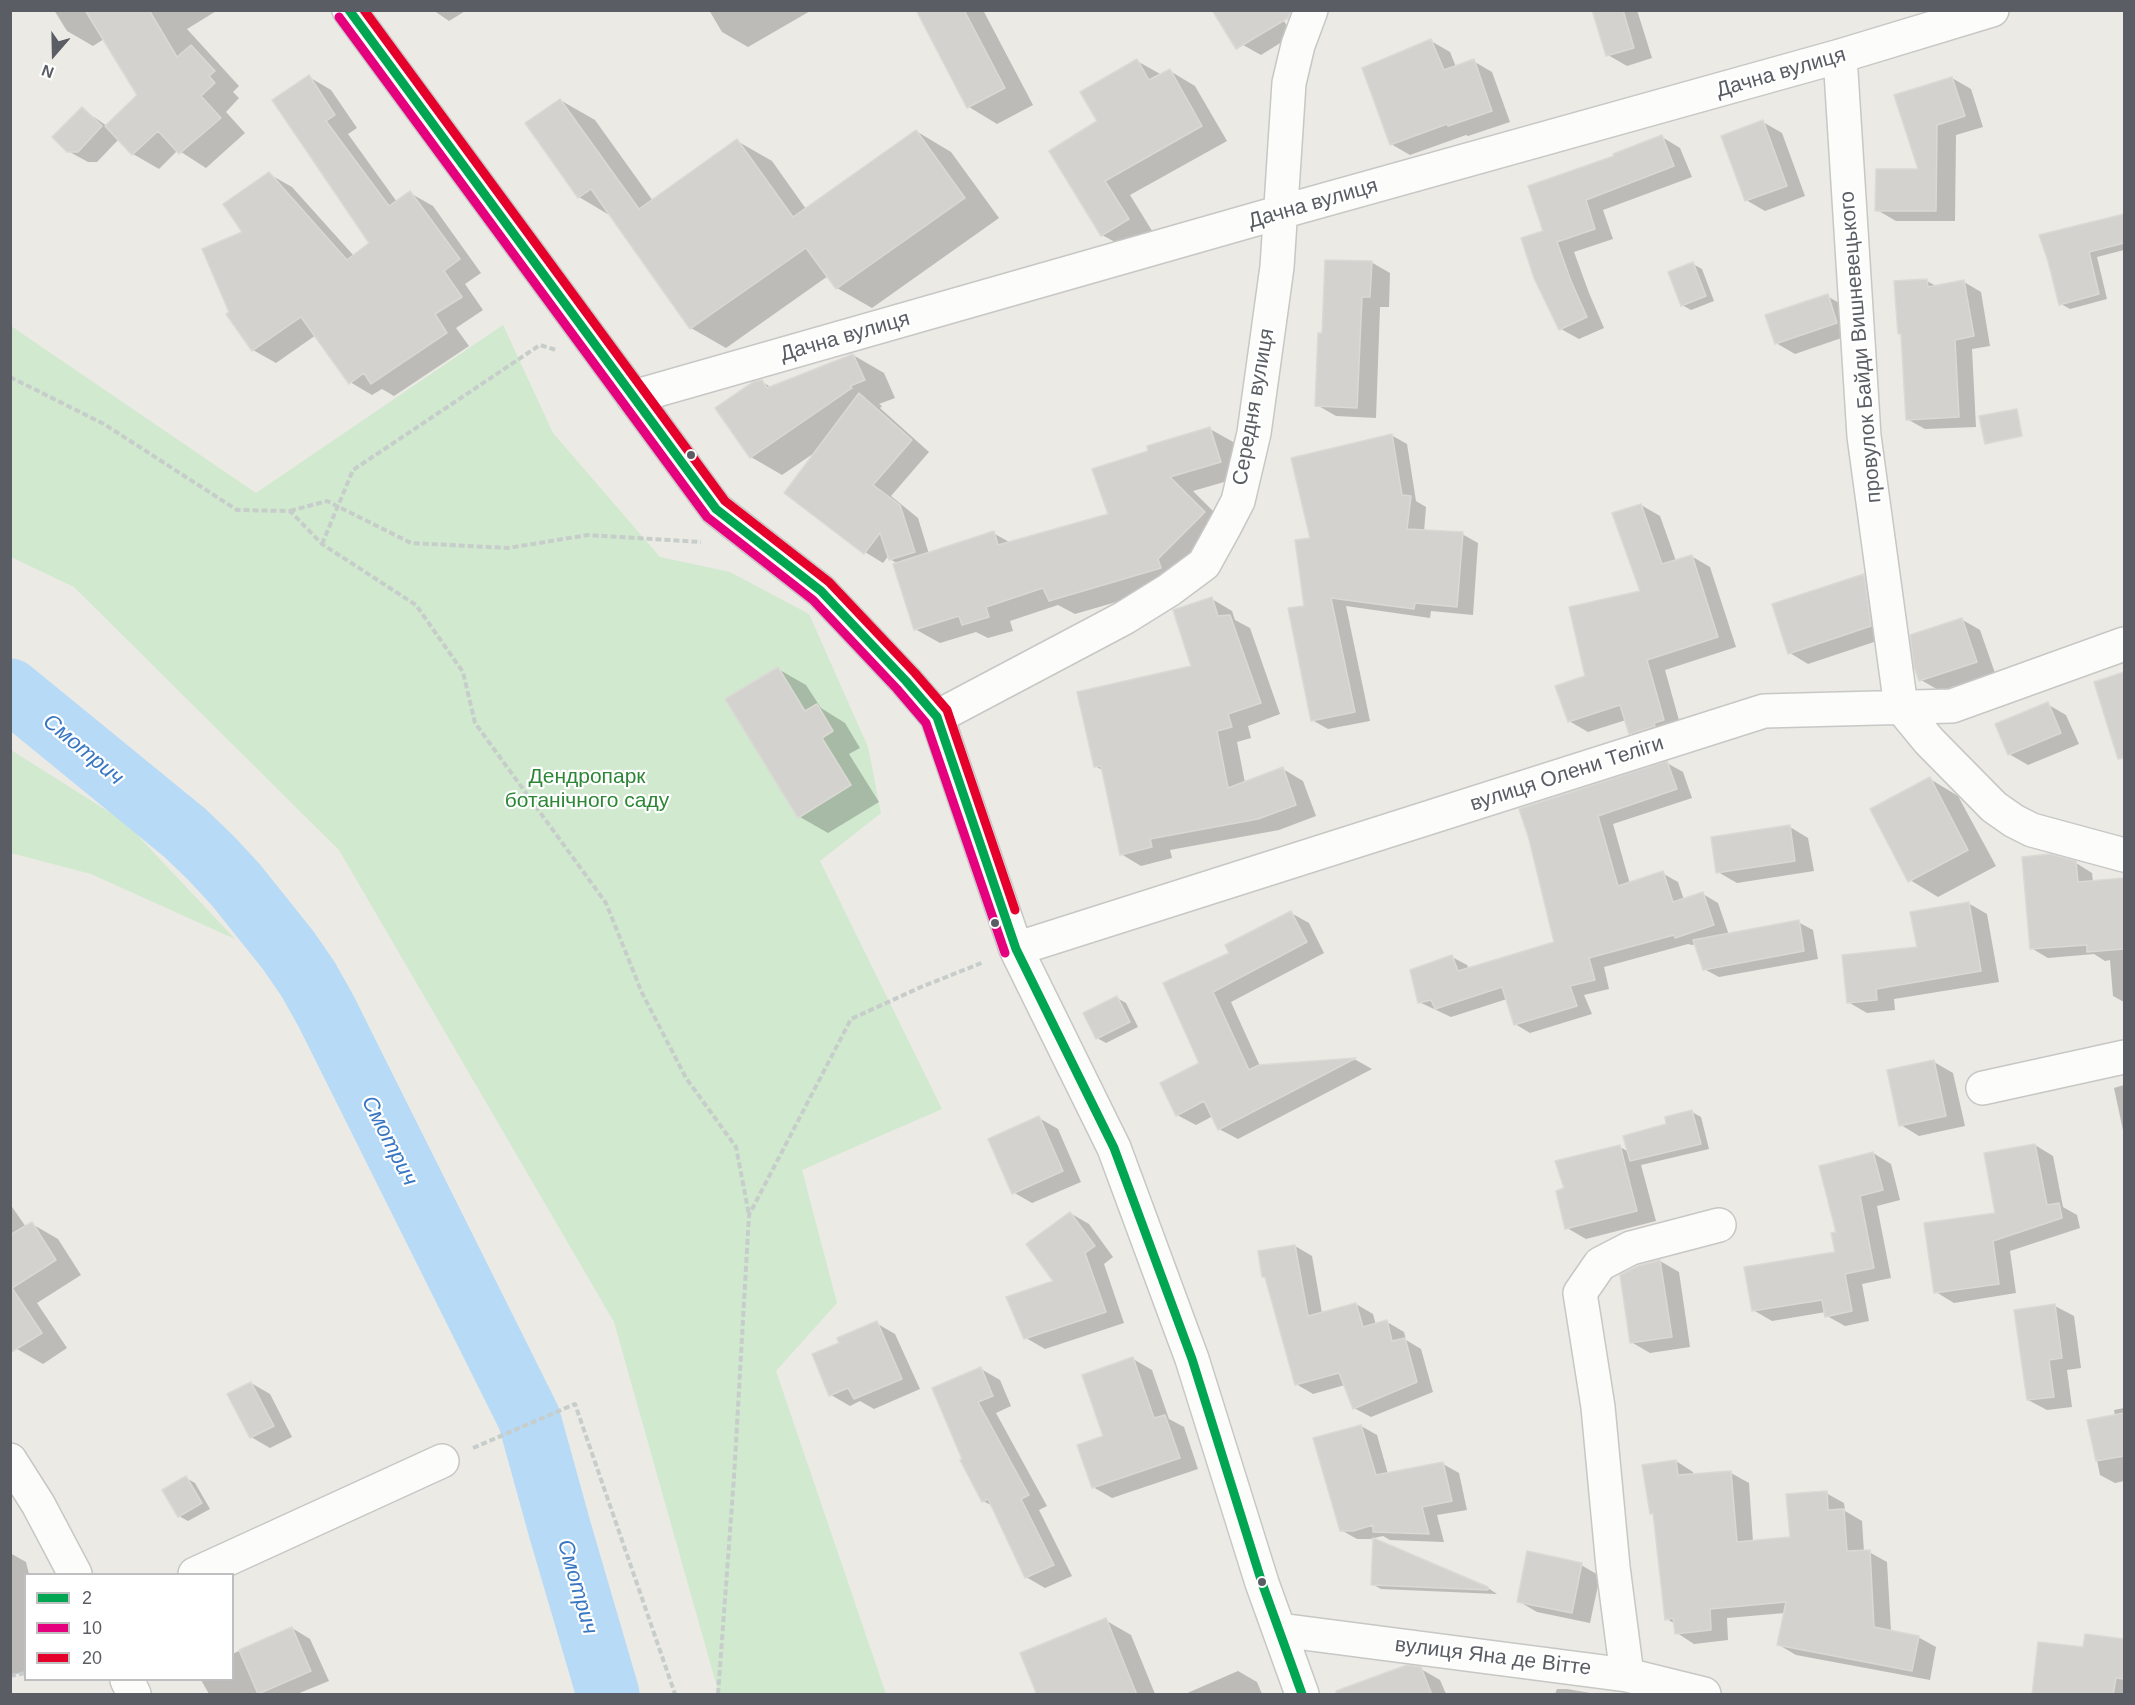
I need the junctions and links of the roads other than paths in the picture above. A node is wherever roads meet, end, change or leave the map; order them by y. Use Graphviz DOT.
graph roads {
  1 [pos="349,10"];
  2 [pos="1311,10"];
  3 [pos="1992,10"];
  4 [pos="1840,56"];
  5 [pos="1281,212"];
  6 [pos="633,397"];
  7 [pos="2124,644"];
  8 [pos="1901,707"];
  9 [pos="937,717"];
  10 [pos="2124,855"];
  11 [pos="1016,949"];
  12 [pos="2124,1057"];
  13 [pos="1983,1088"];
  14 [pos="1719,1225"];
  15 [pos="10,1460"];
  16 [pos="442,1461"];
  17 [pos="74,1573"];
  18 [pos="199,1573"];
  19 [pos="1280,1630"];
  20 [pos="1627,1675"];
  21 [pos="127,1681"];
  22 [pos="134,1695"];
  23 [pos="1302,1695"];
  24 [pos="1704,1695"];
  1 -- 6 [label="street"];
  2 -- 5 [label="street, Середня вулиця"];
  3 -- 4 [label="street, Дачна вулиця"];
  4 -- 5 [label="street, Дачна вулиця"];
  4 -- 8 [label="street, провулок Байди Вишневецького"];
  5 -- 6 [label="street, Дачна вулиця"];
  5 -- 9 [label="street, Середня вулиця"];
  6 -- 9 [label="street"];
  7 -- 8 [label="street, вулиця Олени Теліги"];
  8 -- 10 [label="street"];
  8 -- 11 [label="street, вулиця Олени Теліги"];
  9 -- 11 [label="street"];
  11 -- 19 [label="street"];
  12 -- 13 [label="street"];
  14 -- 20 [label="street"];
  15 -- 17 [label="street"];
  16 -- 18 [label="street"];
  19 -- 20 [label="street, вулиця Яна де Вітте"];
  19 -- 23 [label="street"];
  20 -- 24 [label="street, вулиця Яна де Вітте"];
  21 -- 22 [label="street"];
}
